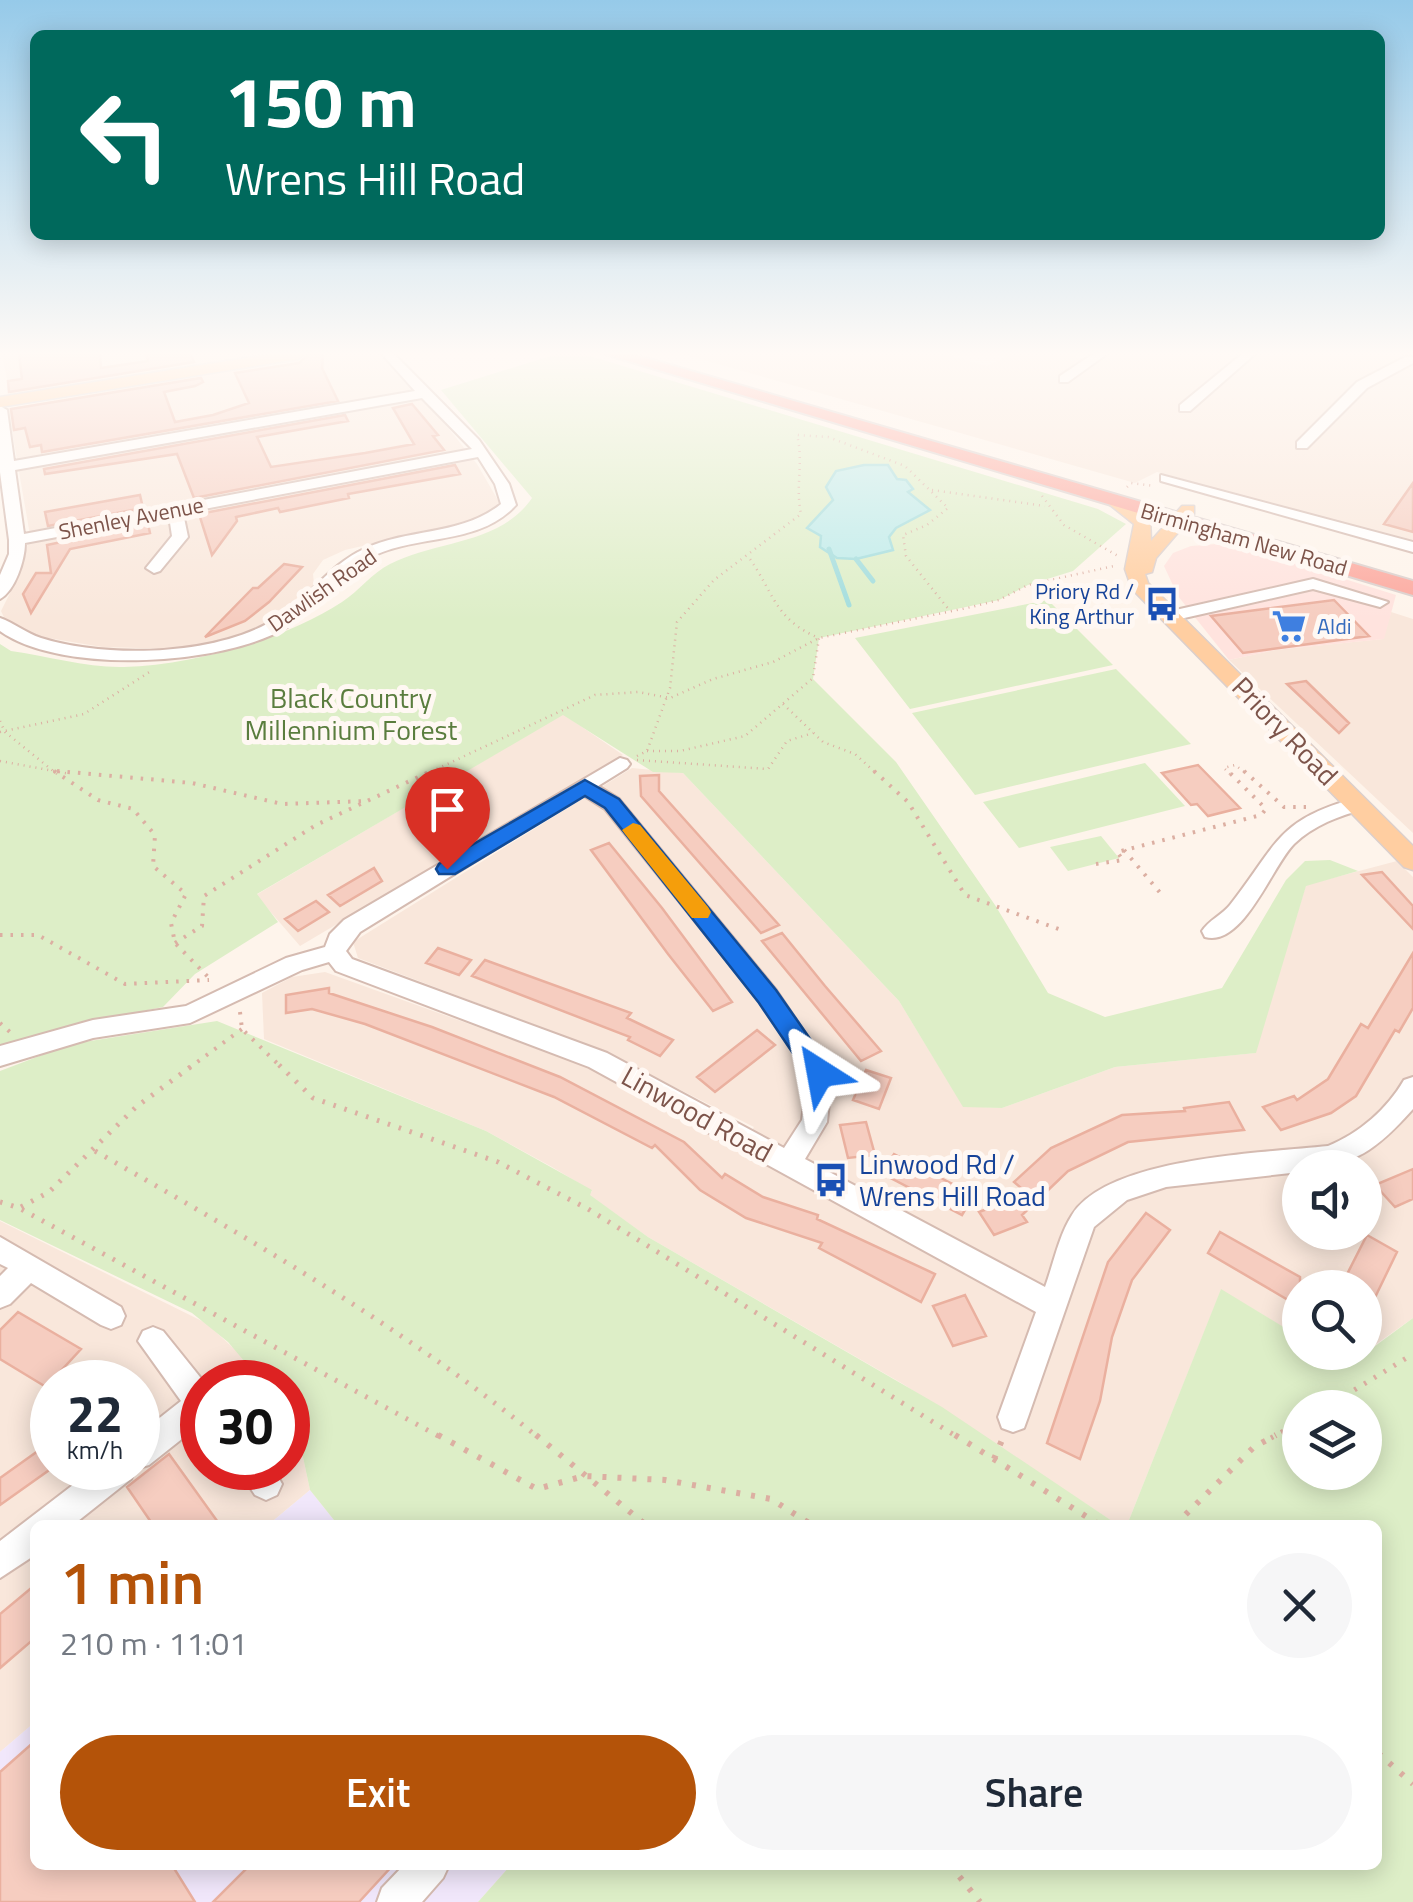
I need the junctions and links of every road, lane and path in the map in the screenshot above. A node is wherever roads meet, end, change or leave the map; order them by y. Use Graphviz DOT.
graph roads {
  1 [pos="143,443"];
  2 [pos="472,443"];
  3 [pos="800,443"];
  4 [pos="843,443"];
  5 [pos="916,443"];
  6 [pos="940,443"];
  7 [pos="1305,443"];
  8 [pos="1301,447"];
  9 [pos="480,452"];
  10 [pos="4,467"];
  11 [pos="1166,478"];
  12 [pos="1039,488"];
  13 [pos="932,490"];
  14 [pos="1114,501"];
  15 [pos="6,504"];
  16 [pos="1045,506"];
  17 [pos="175,509"];
  18 [pos="1184,515"];
  19 [pos="18,540"];
  20 [pos="1413,547"];
  21 [pos="747,555"];
  22 [pos="154,568"];
  23 [pos="3,574"];
  24 [pos="1413,577"];
  25 [pos="1413,588"];
  26 [pos="0,594"];
  27 [pos="1380,602"];
  28 [pos="1164,609"];
  29 [pos="950,612"];
  30 [pos="0,622"];
  31 [pos="819,638"];
  32 [pos="174,653"];
  33 [pos="670,698"];
  34 [pos="783,704"];
  35 [pos="0,720"];
  36 [pos="2,732"];
  37 [pos="813,733"];
  38 [pos="647,751"];
  39 [pos="0,761"];
  40 [pos="620,764"];
  41 [pos="53,770"];
  42 [pos="585,787"];
  43 [pos="369,801"];
  44 [pos="1357,804"];
  45 [pos="1325,814"];
  46 [pos="1124,850"];
  47 [pos="1413,860"];
  48 [pos="1096,864"];
  49 [pos="1162,894"];
  50 [pos="1064,931"];
  51 [pos="1214,931"];
  52 [pos="0,935"];
  53 [pos="174,943"];
  54 [pos="334,952"];
  55 [pos="242,1004"];
  56 [pos="242,1029"];
  57 [pos="0,1056"];
  58 [pos="1413,1087"];
  59 [pos="95,1151"];
  60 [pos="788,1164"];
  61 [pos="0,1202"];
  62 [pos="18,1208"];
  63 [pos="0,1248"];
  64 [pos="29,1266"];
  65 [pos="0,1295"];
  66 [pos="1050,1304"];
  67 [pos="111,1316"];
  68 [pos="152,1341"];
  69 [pos="1413,1354"];
  70 [pos="180,1376"];
  71 [pos="1355,1390"];
  72 [pos="1013,1417"];
  73 [pos="180,1421"];
  74 [pos="1282,1432"];
  75 [pos="160,1437"];
  76 [pos="584,1476"];
  77 [pos="92,1490"];
  78 [pos="53,1520"];
  79 [pos="640,1520"];
  80 [pos="804,1520"];
  81 [pos="1092,1520"];
  82 [pos="1179,1520"];
  83 [pos="30,1538"];
  84 [pos="0,1562"];
  85 [pos="1382,1757"];
  86 [pos="1413,1784"];
  87 [pos="425,1870"];
  88 [pos="954,1870"];
  89 [pos="396,1902"];
  90 [pos="980,1902"];
  1 -- 10 [label="street"];
  2 -- 9 [label="street, Dawlish Road"];
  3 -- 21 [label="path"];
  4 -- 13 [label="path"];
  5 -- 14 [label="highway, Birmingham New Road"];
  6 -- 18 [label="highway, Birmingham New Road"];
  7 -- 8 [label="street"];
  9 -- 17 [label="street, Shenley Avenue"];
  9 -- 32 [label="street, Dawlish Road"];
  10 -- 15 [label="street"];
  11 -- 20 [label="street"];
  12 -- 16 [label="path"];
  13 -- 16 [label="path"];
  13 -- 29 [label="path"];
  14 -- 18 [label="highway, Birmingham New Road"];
  14 -- 28 [label="main road, Priory Road"];
  15 -- 19 [label="street"];
  16 -- 29 [label="path"];
  17 -- 19 [label="street, Shenley Avenue"];
  17 -- 22 [label="street"];
  18 -- 24 [label="highway, Birmingham New Road"];
  18 -- 25 [label="highway, Birmingham New Road"];
  18 -- 28 [label="main road"];
  19 -- 23 [label="street"];
  21 -- 31 [label="path"];
  21 -- 33 [label="path"];
  23 -- 26 [label="street"];
  27 -- 28 [label="street"];
  28 -- 44 [label="main road, Priory Road"];
  29 -- 31 [label="path"];
  30 -- 32 [label="street, Dawlish Road"];
  31 -- 33 [label="path"];
  31 -- 34 [label="path"];
  32 -- 36 [label="path"];
  33 -- 38 [label="path"];
  33 -- 43 [label="path"];
  34 -- 37 [label="path"];
  34 -- 38 [label="path"];
  35 -- 36 [label="path"];
  36 -- 41 [label="path"];
  37 -- 38 [label="path"];
  37 -- 50 [label="path"];
  39 -- 41 [label="path"];
  40 -- 42 [label="street"];
  41 -- 43 [label="path"];
  41 -- 53 [label="path"];
  42 -- 54 [label="street"];
  42 -- 60 [label="street"];
  43 -- 53 [label="path"];
  44 -- 45 [label="street"];
  44 -- 47 [label="main road, Priory Road"];
  45 -- 46 [label="path"];
  45 -- 51 [label="street"];
  46 -- 48 [label="path"];
  46 -- 49 [label="path"];
  52 -- 53 [label="path"];
  54 -- 57 [label="street"];
  54 -- 60 [label="street, Linwood Road"];
  55 -- 56 [label="path"];
  56 -- 59 [label="path"];
  56 -- 81 [label="path"];
  58 -- 66 [label="street"];
  59 -- 62 [label="path"];
  59 -- 76 [label="path"];
  60 -- 66 [label="street, Linwood Road"];
  61 -- 62 [label="path"];
  62 -- 76 [label="path"];
  63 -- 64 [label="street"];
  64 -- 65 [label="street"];
  64 -- 67 [label="street"];
  66 -- 72 [label="street"];
  68 -- 70 [label="street"];
  69 -- 71 [label="path"];
  73 -- 75 [label="street"];
  74 -- 82 [label="path"];
  76 -- 79 [label="path"];
  76 -- 80 [label="path"];
  77 -- 78 [label="street"];
  83 -- 84 [label="street"];
  85 -- 86 [label="path"];
  87 -- 89 [label="street"];
  88 -- 90 [label="path"];
}
